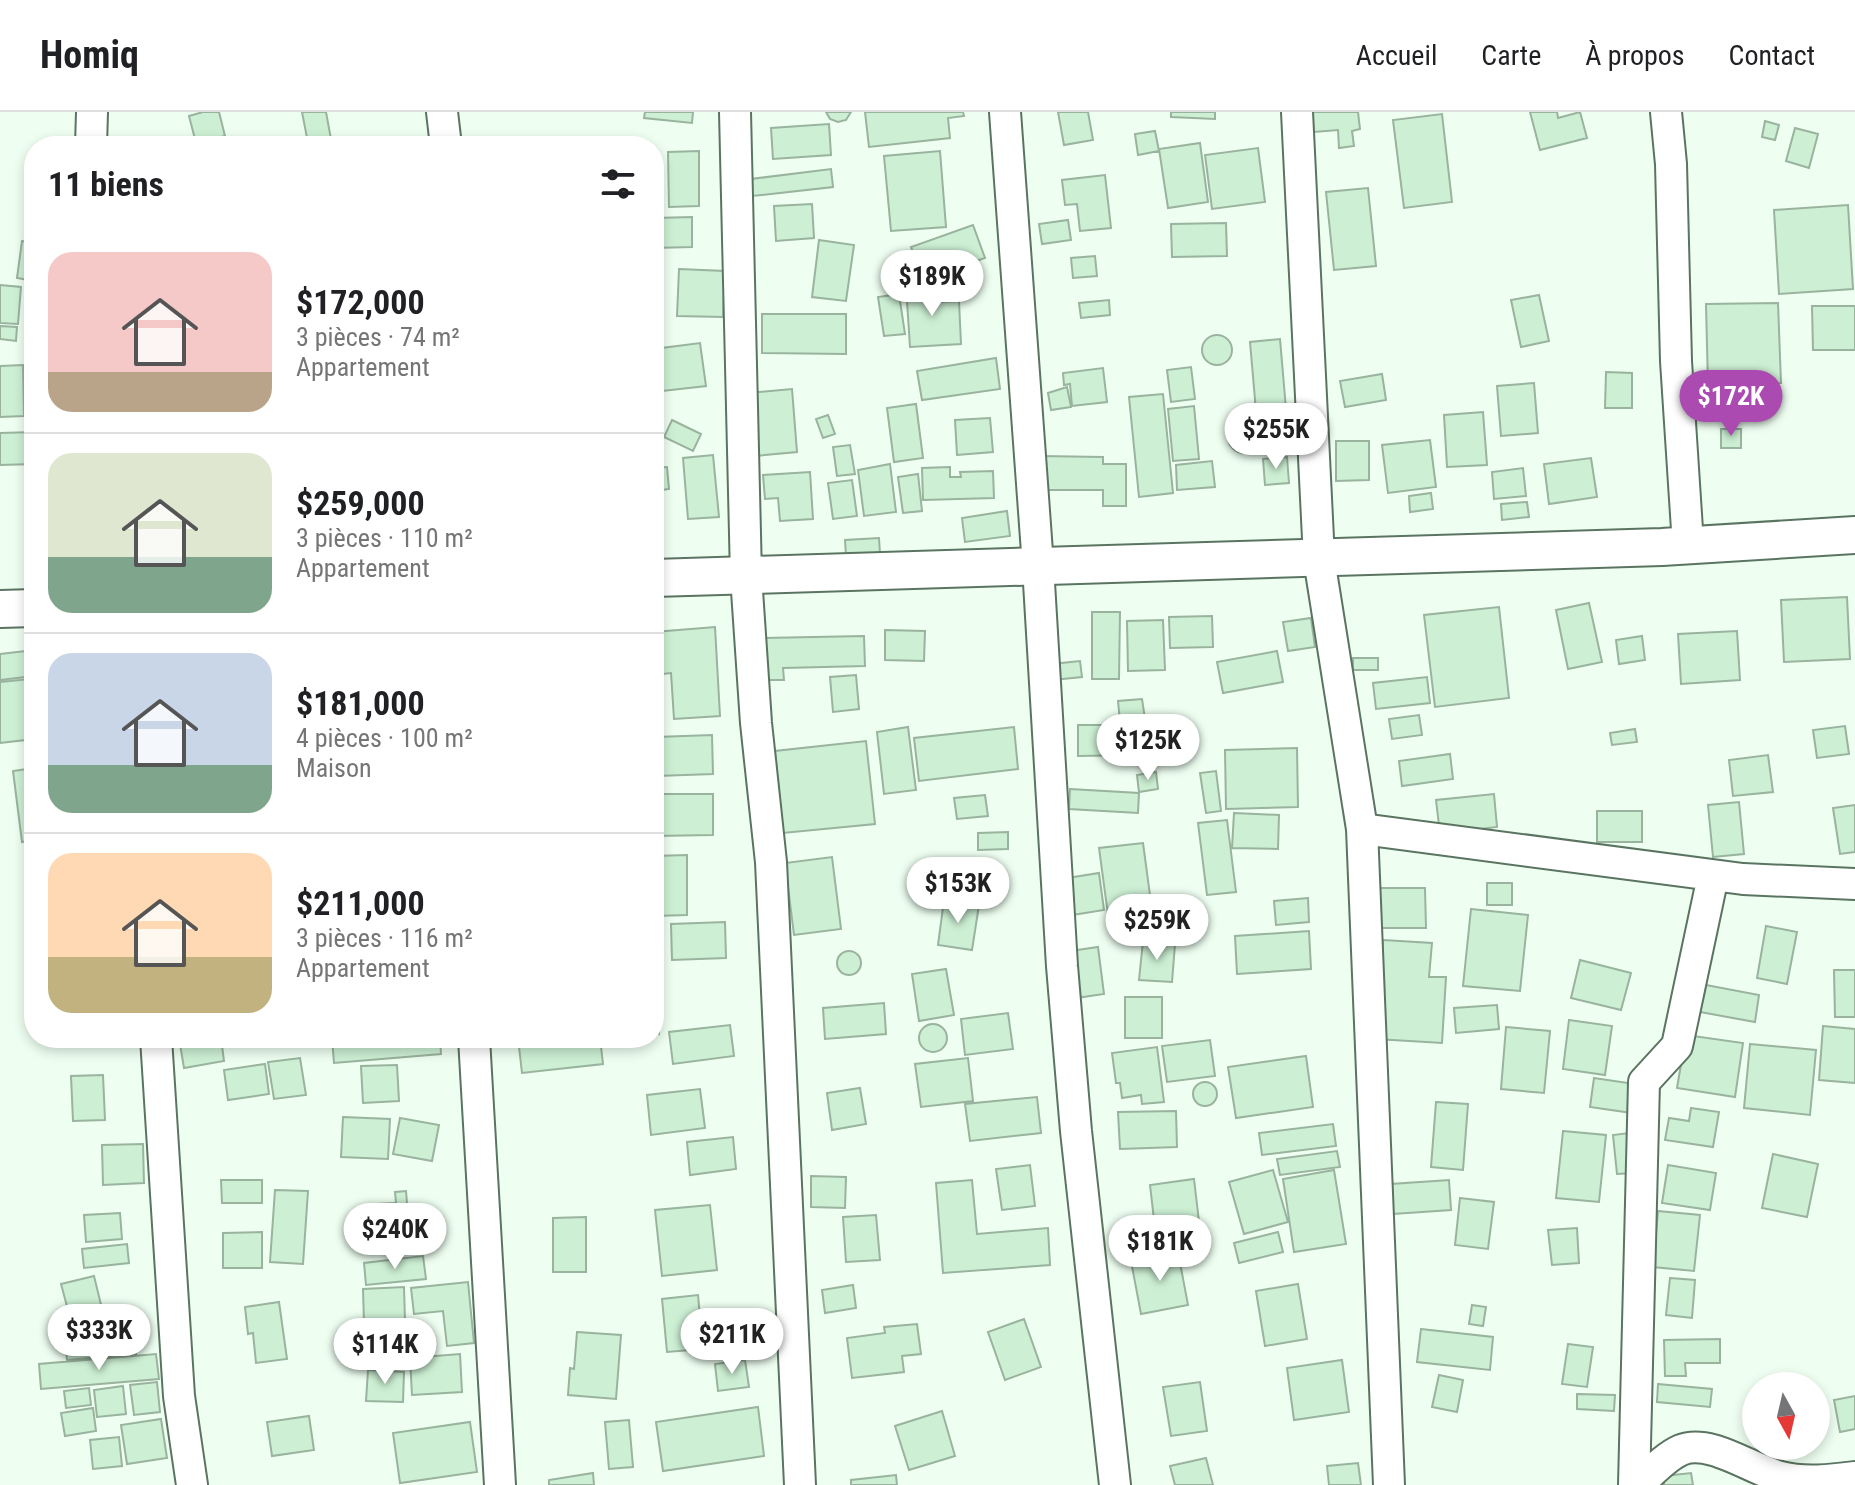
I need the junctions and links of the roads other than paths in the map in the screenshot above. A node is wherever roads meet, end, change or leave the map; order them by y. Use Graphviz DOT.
graph roads {
  1 [pos="92,112"];
  2 [pos="442,112"];
  3 [pos="735,112"];
  4 [pos="1005,112"];
  5 [pos="1297,112"];
  6 [pos="1666,112"];
  7 [pos="91,136"];
  8 [pos="445,136"];
  9 [pos="1855,535"];
  10 [pos="1688,545"];
  11 [pos="1319,559"];
  12 [pos="1038,566"];
  13 [pos="746,576"];
  14 [pos="664,578"];
  15 [pos="24,608"];
  16 [pos="0,609"];
  17 [pos="1362,829"];
  18 [pos="1713,876"];
  19 [pos="1855,884"];
  20 [pos="157,1048"];
  21 [pos="475,1048"];
  22 [pos="1855,1477"];
  23 [pos="192,1485"];
  24 [pos="500,1485"];
  25 [pos="800,1485"];
  26 [pos="1115,1485"];
  27 [pos="1389,1485"];
  28 [pos="1636,1485"];
  1 -- 7 [label="street"];
  2 -- 8 [label="street"];
  3 -- 13 [label="street"];
  4 -- 12 [label="street"];
  5 -- 11 [label="street"];
  6 -- 10 [label="street"];
  9 -- 10 [label="street"];
  10 -- 11 [label="street"];
  11 -- 12 [label="street"];
  11 -- 17 [label="street"];
  12 -- 13 [label="street"];
  12 -- 26 [label="street"];
  13 -- 14 [label="street"];
  13 -- 25 [label="street"];
  15 -- 16 [label="street"];
  17 -- 18 [label="street"];
  17 -- 27 [label="street"];
  18 -- 19 [label="street"];
  18 -- 28 [label="street"];
  20 -- 23 [label="street"];
  21 -- 24 [label="street"];
  22 -- 28 [label="street"];
}
